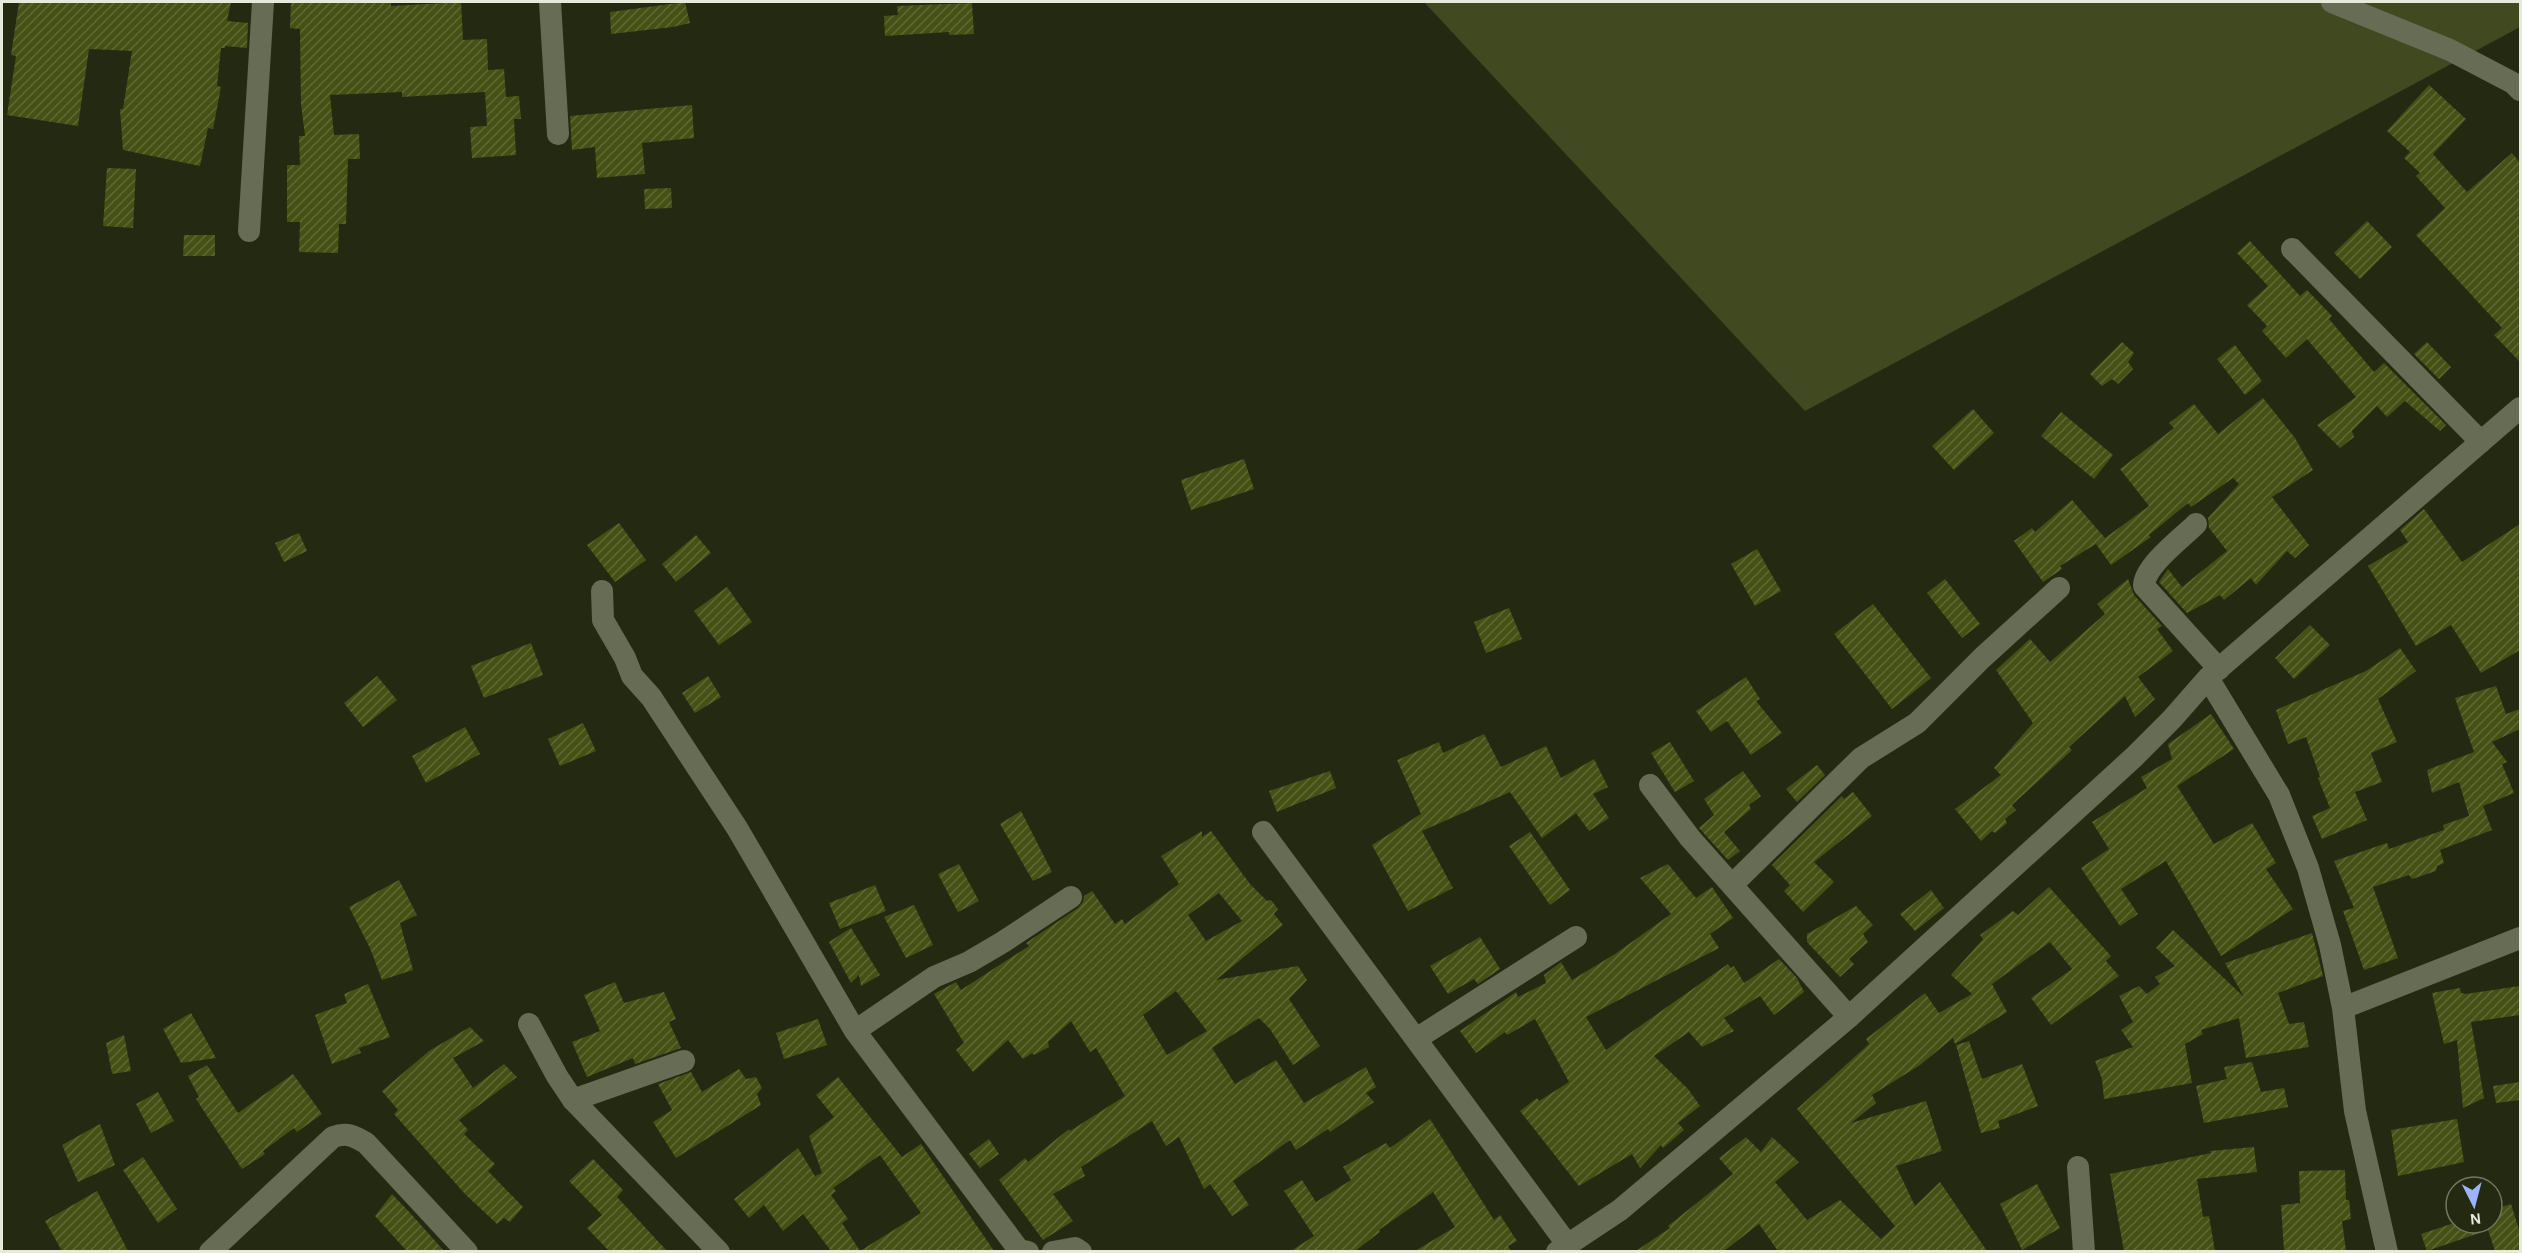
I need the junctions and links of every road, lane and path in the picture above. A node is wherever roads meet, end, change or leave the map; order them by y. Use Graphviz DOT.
graph roads {
  1 [pos="263,2"];
  2 [pos="550,2"];
  3 [pos="2332,2"];
  4 [pos="2520,90"];
  5 [pos="558,134"];
  6 [pos="249,231"];
  7 [pos="2292,249"];
  8 [pos="2520,408"];
  9 [pos="2481,442"];
  10 [pos="2196,524"];
  11 [pos="2059,588"];
  12 [pos="602,591"];
  13 [pos="2213,674"];
  14 [pos="1650,785"];
  15 [pos="1263,832"];
  16 [pos="1732,885"];
  17 [pos="1071,897"];
  18 [pos="1576,937"];
  19 [pos="2520,938"];
  20 [pos="2343,1008"];
  21 [pos="1849,1017"];
  22 [pos="529,1024"];
  23 [pos="855,1031"];
  24 [pos="1416,1039"];
  25 [pos="684,1061"];
  26 [pos="573,1100"];
  27 [pos="2078,1167"];
  28 [pos="1562,1248"];
  29 [pos="210,1251"];
  30 [pos="467,1251"];
  31 [pos="719,1251"];
  32 [pos="1028,1251"];
  33 [pos="1053,1251"];
  34 [pos="1081,1251"];
  35 [pos="2084,1251"];
  36 [pos="2387,1251"];
  1 -- 6 [label="street"];
  2 -- 5 [label="street"];
  3 -- 4 [label="street"];
  7 -- 9 [label="street"];
  8 -- 9 [label="street"];
  9 -- 13 [label="street"];
  10 -- 13 [label="street"];
  11 -- 16 [label="street"];
  12 -- 23 [label="street"];
  13 -- 20 [label="street"];
  13 -- 21 [label="street"];
  14 -- 16 [label="street"];
  15 -- 24 [label="street"];
  16 -- 21 [label="street"];
  17 -- 23 [label="street"];
  18 -- 24 [label="street"];
  19 -- 20 [label="street"];
  20 -- 36 [label="street"];
  21 -- 28 [label="street"];
  22 -- 26 [label="street"];
  23 -- 32 [label="street"];
  24 -- 28 [label="street"];
  25 -- 26 [label="street"];
  26 -- 31 [label="street"];
  27 -- 35 [label="street"];
  29 -- 30 [label="street"];
  33 -- 34 [label="street"];
}
